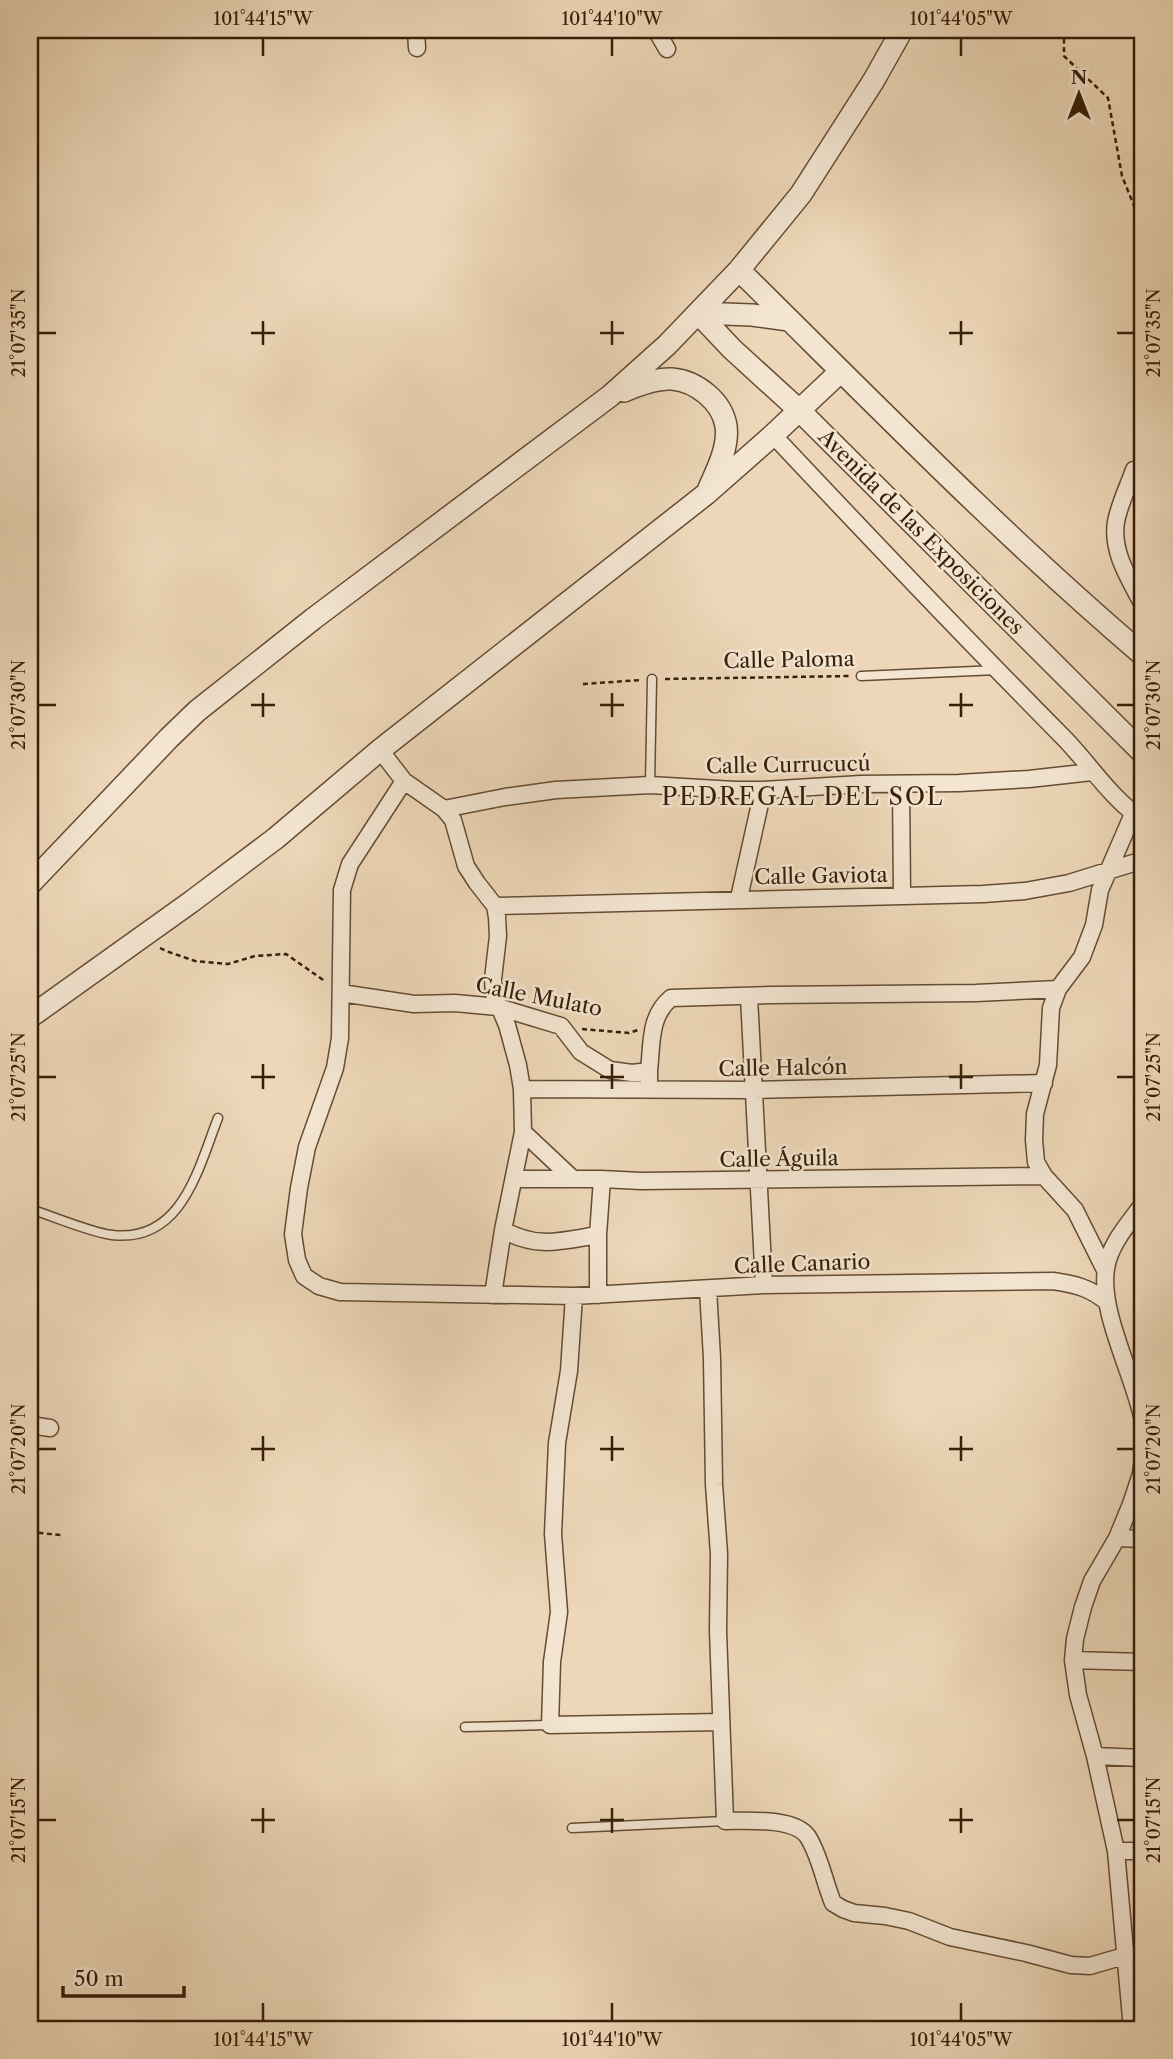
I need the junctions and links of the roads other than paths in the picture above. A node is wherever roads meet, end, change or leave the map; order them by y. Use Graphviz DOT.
graph roads {
  1 [pos="416,30"];
  2 [pos="656,30"];
  3 [pos="902,30"];
  4 [pos="418,48"];
  5 [pos="667,49"];
  6 [pos="738,270"];
  7 [pos="698,313"];
  8 [pos="789,320"];
  9 [pos="841,371"];
  10 [pos="610,396"];
  11 [pos="800,411"];
  12 [pos="773,435"];
  13 [pos="1138,470"];
  14 [pos="706,494"];
  15 [pos="1143,605"];
  16 [pos="1143,654"];
  17 [pos="996,670"];
  18 [pos="861,676"];
  19 [pos="652,679"];
  20 [pos="380,750"];
  21 [pos="1143,753"];
  22 [pos="1093,772"];
  23 [pos="404,781"];
  24 [pos="650,785"];
  25 [pos="901,785"];
  26 [pos="763,790"];
  27 [pos="444,809"];
  28 [pos="1138,817"];
  29 [pos="1143,860"];
  30 [pos="1110,870"];
  31 [pos="33,877"];
  32 [pos="902,895"];
  33 [pos="738,898"];
  34 [pos="495,906"];
  35 [pos="1058,989"];
  36 [pos="341,993"];
  37 [pos="749,997"];
  38 [pos="498,1007"];
  39 [pos="30,1017"];
  40 [pos="649,1071"];
  41 [pos="1044,1083"];
  42 [pos="523,1089"];
  43 [pos="649,1090"];
  44 [pos="753,1090"];
  45 [pos="218,1118"];
  46 [pos="523,1132"];
  47 [pos="1044,1176"];
  48 [pos="514,1179"];
  49 [pos="573,1179"];
  50 [pos="602,1179"];
  51 [pos="757,1180"];
  52 [pos="1143,1204"];
  53 [pos="30,1209"];
  54 [pos="503,1230"];
  55 [pos="598,1235"];
  56 [pos="1105,1270"];
  57 [pos="764,1285"];
  58 [pos="708,1289"];
  59 [pos="493,1295"];
  60 [pos="598,1295"];
  61 [pos="574,1297"];
  62 [pos="1107,1302"];
  63 [pos="1143,1421"];
  64 [pos="30,1425"];
  65 [pos="50,1428"];
  66 [pos="1143,1458"];
  67 [pos="1116,1538"];
  68 [pos="1143,1539"];
  69 [pos="1073,1660"];
  70 [pos="1143,1662"];
  71 [pos="721,1722"];
  72 [pos="550,1725"];
  73 [pos="465,1727"];
  74 [pos="1095,1756"];
  75 [pos="1143,1758"];
  76 [pos="725,1821"];
  77 [pos="572,1828"];
  78 [pos="1116,1851"];
  79 [pos="1143,1851"];
  80 [pos="1143,1955"];
  81 [pos="1124,1956"];
  82 [pos="1132,2029"];
  1 -- 4 [label="street"];
  2 -- 5 [label="street"];
  3 -- 6 [label="street"];
  6 -- 7 [label="street"];
  6 -- 8 [label="street"];
  7 -- 8 [label="street"];
  7 -- 10 [label="street"];
  7 -- 11 [label="street, Avenida de las Exposiciones"];
  8 -- 9 [label="street"];
  9 -- 11 [label="street"];
  9 -- 16 [label="street"];
  10 -- 14 [label="street"];
  10 -- 31 [label="street"];
  11 -- 12 [label="street"];
  11 -- 21 [label="street, Avenida de las Exposiciones"];
  12 -- 14 [label="street"];
  12 -- 17 [label="street"];
  13 -- 15 [label="street"];
  14 -- 20 [label="street"];
  17 -- 18 [label="lane, Calle Paloma"];
  17 -- 22 [label="street"];
  19 -- 24 [label="lane"];
  20 -- 23 [label="street"];
  20 -- 39 [label="street"];
  22 -- 25 [label="street, Calle Currucucú"];
  22 -- 28 [label="street"];
  23 -- 27 [label="street"];
  23 -- 36 [label="street"];
  24 -- 26 [label="street, Calle Currucucú"];
  24 -- 27 [label="street, Calle Currucucú"];
  25 -- 26 [label="street, Calle Currucucú"];
  25 -- 32 [label="street"];
  26 -- 33 [label="street"];
  27 -- 34 [label="street"];
  28 -- 30 [label="street"];
  29 -- 30 [label="street, Calle Gaviota"];
  30 -- 32 [label="street, Calle Gaviota"];
  30 -- 35 [label="street"];
  32 -- 33 [label="street, Calle Gaviota"];
  33 -- 34 [label="street, Calle Gaviota"];
  34 -- 38 [label="street"];
  35 -- 37 [label="street"];
  35 -- 41 [label="street"];
  36 -- 38 [label="street, Calle Mulato"];
  36 -- 59 [label="street, Calle Canario"];
  37 -- 40 [label="street"];
  37 -- 44 [label="street"];
  38 -- 40 [label="street, Calle Mulato"];
  38 -- 42 [label="street"];
  40 -- 43 [label="street"];
  41 -- 44 [label="street, Calle Halcón"];
  41 -- 47 [label="street"];
  42 -- 43 [label="street, Calle Halcón"];
  42 -- 46 [label="street"];
  43 -- 44 [label="street, Calle Halcón"];
  44 -- 51 [label="street"];
  45 -- 53 [label="lane"];
  46 -- 48 [label="street"];
  46 -- 49 [label="street"];
  47 -- 51 [label="street, Calle Águila"];
  47 -- 56 [label="street"];
  48 -- 49 [label="street, Calle Águila"];
  48 -- 54 [label="street"];
  49 -- 50 [label="street, Calle Águila"];
  50 -- 51 [label="street, Calle Águila"];
  50 -- 55 [label="street"];
  51 -- 57 [label="street"];
  52 -- 56 [label="street"];
  54 -- 55 [label="street"];
  54 -- 59 [label="street"];
  55 -- 60 [label="street"];
  56 -- 62 [label="street"];
  57 -- 58 [label="street, Calle Canario"];
  57 -- 62 [label="street, Calle Canario"];
  58 -- 60 [label="street, Calle Canario"];
  58 -- 71 [label="street"];
  59 -- 61 [label="street, Calle Canario"];
  60 -- 61 [label="street, Calle Canario"];
  61 -- 72 [label="street"];
  62 -- 63 [label="street"];
  64 -- 65 [label="street"];
  66 -- 67 [label="street"];
  67 -- 68 [label="street"];
  67 -- 69 [label="street"];
  69 -- 70 [label="street"];
  69 -- 74 [label="street"];
  71 -- 72 [label="street"];
  71 -- 76 [label="street"];
  72 -- 73 [label="lane"];
  74 -- 75 [label="street"];
  74 -- 78 [label="street"];
  76 -- 77 [label="lane"];
  76 -- 81 [label="street"];
  78 -- 79 [label="street"];
  78 -- 81 [label="street"];
  80 -- 81 [label="street"];
  81 -- 82 [label="street"];
}
